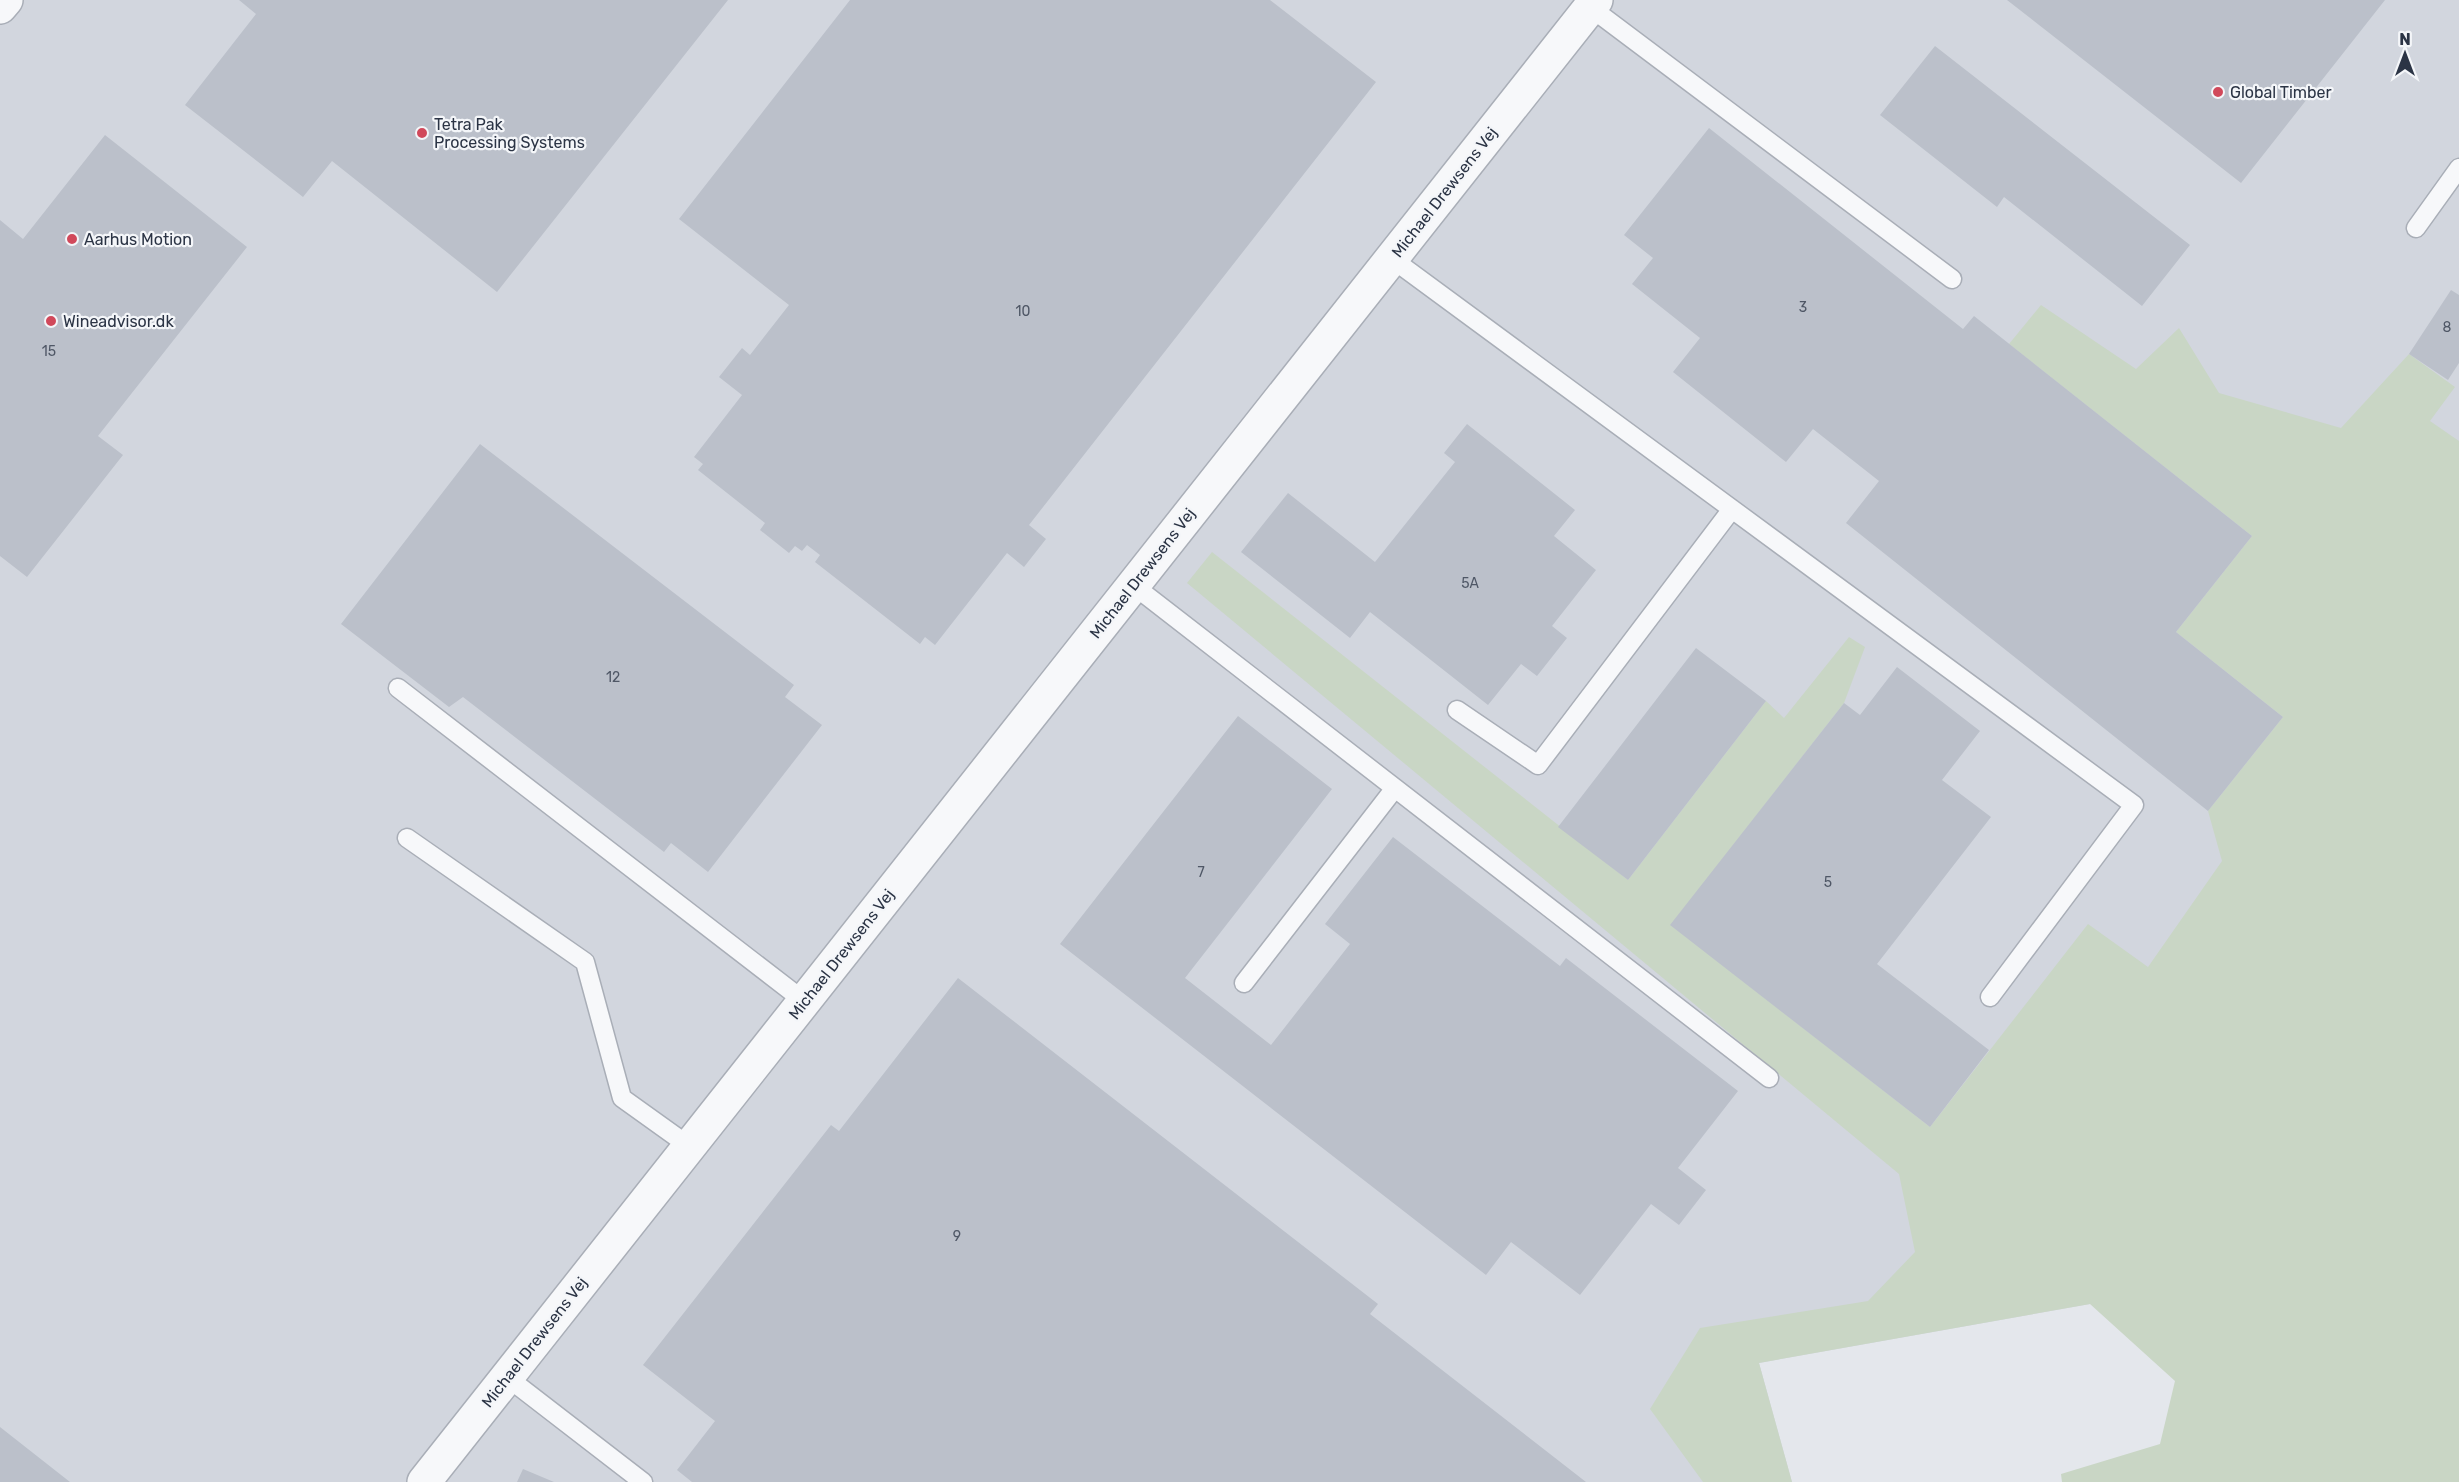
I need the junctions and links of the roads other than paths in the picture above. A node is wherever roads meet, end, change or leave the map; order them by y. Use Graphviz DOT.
graph roads {
  1 [pos="6,0"];
  2 [pos="1593,4"];
  3 [pos="0,7"];
  4 [pos="2459,168"];
  5 [pos="2416,228"];
  6 [pos="1391,258"];
  7 [pos="1952,279"];
  8 [pos="1732,509"];
  9 [pos="1133,585"];
  10 [pos="398,688"];
  11 [pos="1457,710"];
  12 [pos="1395,788"];
  13 [pos="407,838"];
  14 [pos="1244,982"];
  15 [pos="1990,997"];
  16 [pos="804,1001"];
  17 [pos="1769,1078"];
  18 [pos="689,1146"];
  19 [pos="507,1377"];
  20 [pos="424,1482"];
  21 [pos="644,1482"];
  1 -- 3 [label="street"];
  2 -- 6 [label="street, Michael Drewsens Vej"];
  2 -- 7 [label="lane"];
  4 -- 5 [label="lane"];
  6 -- 8 [label="lane"];
  6 -- 9 [label="street, Michael Drewsens Vej"];
  8 -- 11 [label="lane"];
  8 -- 15 [label="lane"];
  9 -- 12 [label="lane"];
  9 -- 16 [label="street, Michael Drewsens Vej"];
  10 -- 16 [label="lane"];
  12 -- 14 [label="lane"];
  12 -- 17 [label="lane"];
  13 -- 18 [label="lane"];
  16 -- 18 [label="street, Michael Drewsens Vej"];
  18 -- 19 [label="street, Michael Drewsens Vej"];
  19 -- 20 [label="street, Michael Drewsens Vej"];
  19 -- 21 [label="lane"];
}
